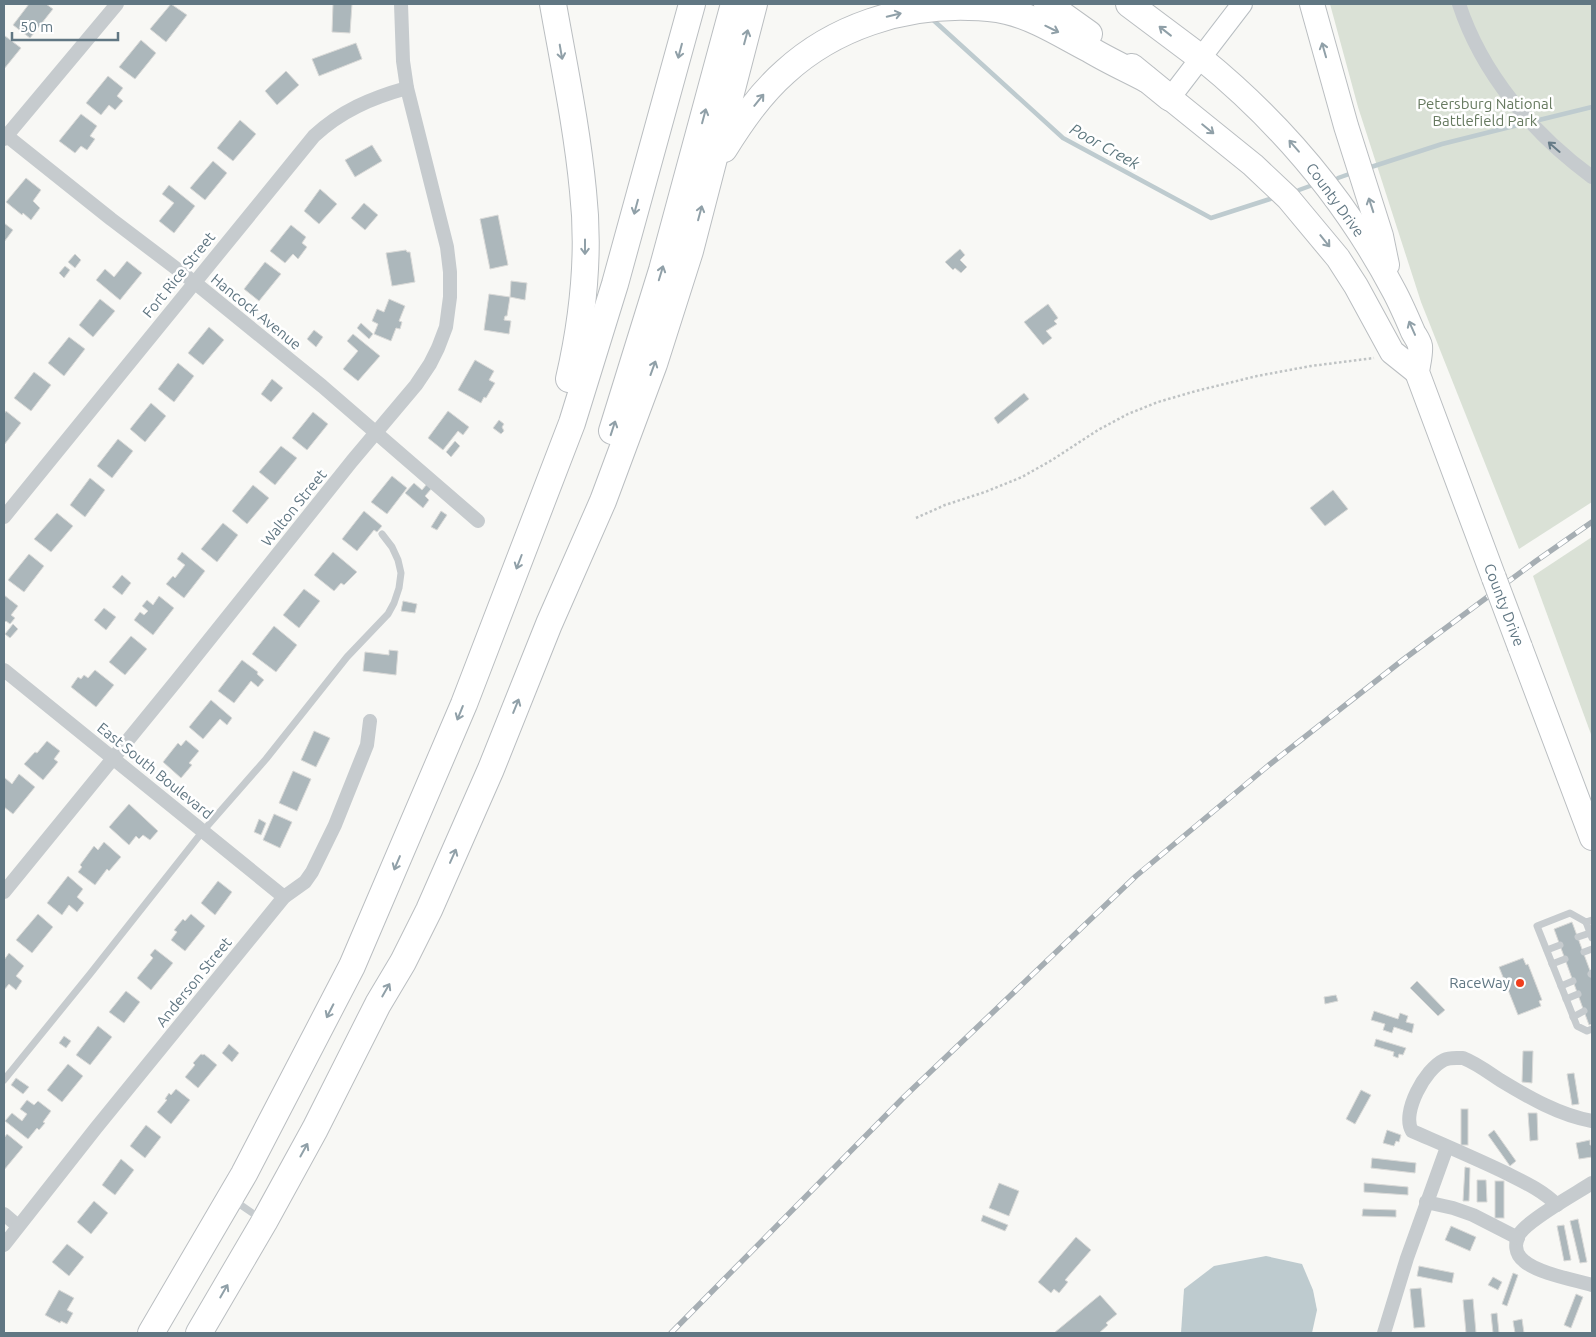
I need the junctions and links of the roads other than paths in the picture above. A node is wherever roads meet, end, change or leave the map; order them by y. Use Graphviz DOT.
graph roads {
  1 [pos="117,4"];
  2 [pos="401,4"];
  3 [pos="553,4"];
  4 [pos="692,4"];
  5 [pos="734,4"];
  6 [pos="754,4"];
  7 [pos="1047,4"];
  8 [pos="1129,4"];
  9 [pos="1242,4"];
  10 [pos="1312,4"];
  11 [pos="1460,4"];
  12 [pos="1202,58"];
  13 [pos="1146,78"];
  14 [pos="407,88"];
  15 [pos="1170,98"];
  16 [pos="5,138"];
  17 [pos="711,169"];
  18 [pos="1592,177"];
  19 [pos="194,282"];
  20 [pos="1392,286"];
  21 [pos="1417,372"];
  22 [pos="376,433"];
  23 [pos="537,516"];
  24 [pos="4,517"];
  25 [pos="478,521"];
  26 [pos="382,534"];
  27 [pos="549,624"];
  28 [pos="4,670"];
  29 [pos="370,721"];
  30 [pos="112,757"];
  31 [pos="203,830"];
  32 [pos="1592,838"];
  33 [pos="4,892"];
  34 [pos="284,897"];
  35 [pos="1589,921"];
  36 [pos="1591,936"];
  37 [pos="1578,937"];
  38 [pos="1560,945"];
  39 [pos="1592,949"];
  40 [pos="1547,950"];
  41 [pos="1584,952"];
  42 [pos="1565,959"];
  43 [pos="1552,964"];
  44 [pos="1573,981"];
  45 [pos="1561,986"];
  46 [pos="1578,994"];
  47 [pos="1566,999"];
  48 [pos="1584,1011"];
  49 [pos="1573,1017"];
  50 [pos="1592,1029"];
  51 [pos="4,1080"];
  52 [pos="1592,1120"];
  53 [pos="1448,1147"];
  54 [pos="1592,1183"];
  55 [pos="230,1198"];
  56 [pos="1426,1202"];
  57 [pos="1557,1205"];
  58 [pos="4,1214"];
  59 [pos="264,1222"];
  60 [pos="18,1226"];
  61 [pos="1518,1238"];
  62 [pos="4,1245"];
  63 [pos="1592,1285"];
  64 [pos="151,1333"];
  65 [pos="200,1333"];
  66 [pos="1384,1333"];
  1 -- 16 [label="street"];
  2 -- 14 [label="street, Walton Street"];
  3 -- 23 [label="highway, one-way"];
  4 -- 23 [label="highway, one-way"];
  27 -- 5 [label="highway, one-way"];
  17 -- 6 [label="highway, one-way"];
  7 -- 13 [label="highway"];
  12 -- 8 [label="highway, one-way"];
  9 -- 12 [label="main road"];
  20 -- 10 [label="highway, one-way"];
  18 -- 11 [label="street, one-way"];
  12 -- 15 [label="main road"];
  20 -- 12 [label="highway, County Drive, one-way"];
  13 -- 15 [label="highway"];
  17 -- 13 [label="highway, one-way"];
  14 -- 19 [label="street, Fort Rice Street"];
  14 -- 22 [label="street, Walton Street"];
  15 -- 21 [label="highway, County Drive, one-way"];
  16 -- 19 [label="street, Hancock Avenue"];
  27 -- 17 [label="highway, one-way"];
  19 -- 22 [label="street, Hancock Avenue"];
  19 -- 24 [label="street, Fort Rice Street"];
  21 -- 20 [label="highway, County Drive, one-way"];
  21 -- 32 [label="highway, County Drive, bridge"];
  22 -- 25 [label="street, Hancock Avenue"];
  22 -- 30 [label="street, Walton Street"];
  23 -- 55 [label="highway, one-way"];
  26 -- 31 [label="lane"];
  59 -- 27 [label="highway, one-way"];
  28 -- 30 [label="street, East South Boulevard"];
  29 -- 34 [label="street, Anderson Street"];
  30 -- 31 [label="street, East South Boulevard"];
  30 -- 33 [label="street, Walton Street"];
  31 -- 34 [label="street, East South Boulevard"];
  31 -- 51 [label="lane"];
  34 -- 60 [label="street, Anderson Street"];
  35 -- 36 [label="lane"];
  35 -- 40 [label="lane"];
  36 -- 37 [label="lane"];
  38 -- 40 [label="lane"];
  39 -- 41 [label="lane"];
  40 -- 43 [label="lane"];
  42 -- 43 [label="lane"];
  43 -- 45 [label="lane"];
  44 -- 45 [label="lane"];
  45 -- 47 [label="lane"];
  46 -- 47 [label="lane"];
  47 -- 49 [label="lane"];
  48 -- 49 [label="lane"];
  49 -- 50 [label="lane"];
  52 -- 53 [label="street"];
  53 -- 56 [label="street"];
  53 -- 57 [label="street"];
  54 -- 57 [label="street"];
  55 -- 59 [label="lane"];
  55 -- 64 [label="highway"];
  56 -- 61 [label="street"];
  56 -- 66 [label="street"];
  57 -- 61 [label="street"];
  58 -- 60 [label="street"];
  65 -- 59 [label="highway, one-way"];
  60 -- 62 [label="street, Anderson Street"];
  61 -- 63 [label="street"];
}
